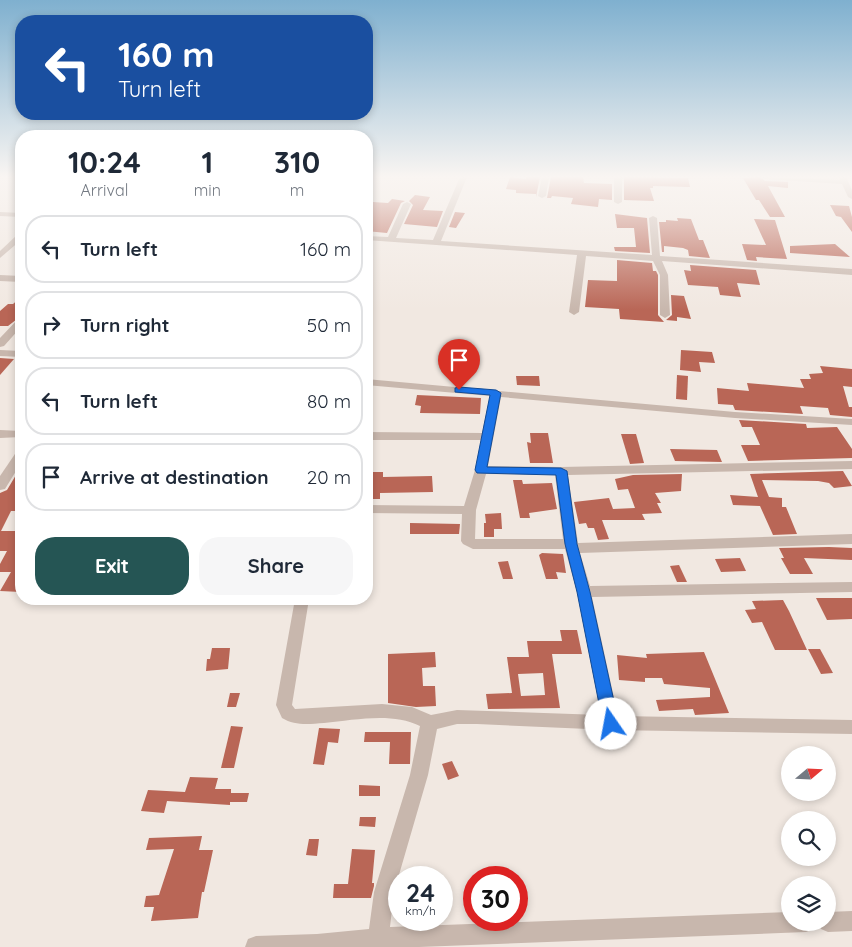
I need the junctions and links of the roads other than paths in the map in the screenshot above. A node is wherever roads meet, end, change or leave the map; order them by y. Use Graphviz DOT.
graph roads {
  1 [pos="399,221"];
  2 [pos="445,221"];
  3 [pos="653,221"];
  4 [pos="373,238"];
  5 [pos="391,239"];
  6 [pos="15,241"];
  7 [pos="436,242"];
  8 [pos="582,253"];
  9 [pos="0,255"];
  10 [pos="656,258"];
  11 [pos="852,272"];
  12 [pos="0,278"];
  13 [pos="15,279"];
  14 [pos="574,312"];
  15 [pos="665,315"];
  16 [pos="15,328"];
  17 [pos="0,344"];
  18 [pos="0,353"];
  19 [pos="15,354"];
  20 [pos="373,383"];
  21 [pos="496,393"];
  22 [pos="852,422"];
  23 [pos="0,434"];
  24 [pos="15,434"];
  25 [pos="373,436"];
  26 [pos="488,437"];
  27 [pos="15,463"];
  28 [pos="852,465"];
  29 [pos="481,470"];
  30 [pos="561,471"];
  31 [pos="0,486"];
  32 [pos="373,509"];
  33 [pos="469,510"];
  34 [pos="852,539"];
  35 [pos="572,546"];
  36 [pos="852,587"];
  37 [pos="584,592"];
  38 [pos="301,605"];
  39 [pos="430,722"];
  40 [pos="611,724"];
  41 [pos="852,727"];
  42 [pos="852,921"];
  43 [pos="836,922"];
  44 [pos="781,923"];
  45 [pos="378,938"];
  46 [pos="256,947"];
  1 -- 5 [label="street"];
  2 -- 7 [label="street"];
  3 -- 10 [label="street"];
  4 -- 5 [label="street"];
  5 -- 7 [label="street"];
  6 -- 9 [label="street"];
  7 -- 8 [label="street"];
  8 -- 10 [label="street"];
  8 -- 14 [label="street"];
  10 -- 11 [label="street"];
  10 -- 15 [label="street"];
  12 -- 13 [label="street"];
  16 -- 17 [label="street"];
  18 -- 19 [label="street"];
  20 -- 21 [label="street"];
  21 -- 22 [label="street"];
  21 -- 26 [label="street"];
  23 -- 24 [label="street"];
  25 -- 26 [label="street"];
  26 -- 29 [label="street"];
  27 -- 31 [label="street"];
  28 -- 30 [label="street"];
  29 -- 30 [label="street"];
  29 -- 33 [label="street"];
  30 -- 35 [label="street"];
  32 -- 33 [label="street"];
  33 -- 35 [label="street"];
  34 -- 35 [label="street"];
  35 -- 37 [label="street"];
  36 -- 37 [label="street"];
  37 -- 40 [label="street"];
  38 -- 39 [label="street"];
  39 -- 40 [label="street"];
  39 -- 45 [label="street"];
  40 -- 41 [label="street"];
  42 -- 43 [label="street"];
  44 -- 45 [label="street"];
  45 -- 46 [label="street"];
}
